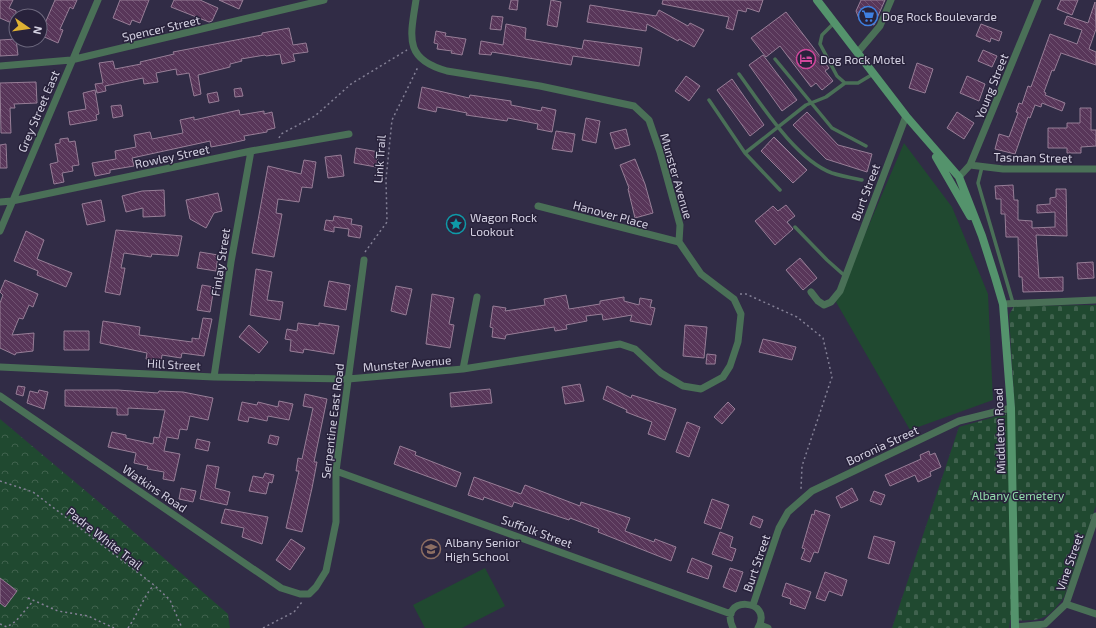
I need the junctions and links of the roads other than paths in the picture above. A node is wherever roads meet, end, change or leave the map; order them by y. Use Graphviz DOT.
graph roads {
  1 [pos="98,0"];
  2 [pos="324,0"];
  3 [pos="416,0"];
  4 [pos="817,0"];
  5 [pos="891,0"];
  6 [pos="1038,0"];
  7 [pos="834,22"];
  8 [pos="858,52"];
  9 [pos="775,59"];
  10 [pos="71,60"];
  11 [pos="0,66"];
  12 [pos="739,74"];
  13 [pos="873,74"];
  14 [pos="845,83"];
  15 [pos="709,100"];
  16 [pos="812,102"];
  17 [pos="906,116"];
  18 [pos="778,127"];
  19 [pos="349,134"];
  20 [pos="928,144"];
  21 [pos="866,146"];
  22 [pos="251,151"];
  23 [pos="745,153"];
  24 [pos="970,165"];
  25 [pos="982,168"];
  26 [pos="1096,169"];
  27 [pos="958,177"];
  28 [pos="862,180"];
  29 [pos="780,190"];
  30 [pos="12,201"];
  31 [pos="0,202"];
  32 [pos="538,206"];
  33 [pos="795,227"];
  34 [pos="0,231"];
  35 [pos="982,236"];
  36 [pos="679,242"];
  37 [pos="364,260"];
  38 [pos="845,276"];
  39 [pos="811,292"];
  40 [pos="477,297"];
  41 [pos="1096,300"];
  42 [pos="1013,303"];
  43 [pos="1003,304"];
  44 [pos="0,367"];
  45 [pos="463,369"];
  46 [pos="214,377"];
  47 [pos="348,379"];
  48 [pos="0,396"];
  49 [pos="1011,408"];
  50 [pos="336,471"];
  51 [pos="1096,516"];
  52 [pos="779,528"];
  53 [pos="309,594"];
  54 [pos="1066,604"];
  55 [pos="753,606"];
  56 [pos="731,614"];
  57 [pos="1096,614"];
  58 [pos="759,626"];
  59 [pos="1015,627"];
  60 [pos="733,628"];
  61 [pos="768,628"];
  1 -- 10 [label="street, Grey Street East"];
  2 -- 10 [label="street, Spencer Street"];
  3 -- 36 [label="street, Munster Avenue"];
  4 -- 7 [label="main road, Middleton Road"];
  5 -- 8 [label="street"];
  6 -- 24 [label="street, Young Street"];
  7 -- 8 [label="main road, Middleton Road"];
  7 -- 14 [label="lane"];
  8 -- 13 [label="main road, Middleton Road"];
  9 -- 16 [label="lane"];
  10 -- 11 [label="street, Spencer Street"];
  10 -- 30 [label="street, Grey Street East"];
  12 -- 18 [label="lane"];
  13 -- 14 [label="lane"];
  13 -- 17 [label="main road, Middleton Road"];
  14 -- 16 [label="lane"];
  15 -- 23 [label="lane"];
  16 -- 18 [label="lane"];
  16 -- 21 [label="lane"];
  17 -- 20 [label="main road, Middleton Road"];
  17 -- 38 [label="street, Burt Street"];
  18 -- 23 [label="lane"];
  18 -- 28 [label="lane"];
  19 -- 22 [label="street, Rowley Street"];
  20 -- 27 [label="main road, Middleton Road"];
  20 -- 35 [label="main road, Middleton Road"];
  22 -- 30 [label="street, Rowley Street"];
  22 -- 46 [label="street, Finlay Street"];
  23 -- 29 [label="lane"];
  24 -- 25 [label="street, Tasman Street"];
  24 -- 27 [label="street, Young Street"];
  25 -- 26 [label="street, Tasman Street"];
  25 -- 42 [label="lane"];
  27 -- 35 [label="main road, Middleton Road"];
  30 -- 31 [label="street, Rowley Street"];
  30 -- 34 [label="street, Grey Street East"];
  32 -- 36 [label="street, Hanover Place"];
  33 -- 38 [label="lane"];
  35 -- 43 [label="main road, Middleton Road"];
  36 -- 45 [label="street, Munster Avenue"];
  37 -- 47 [label="street, Serpentine East Road"];
  38 -- 39 [label="street, Burt Street"];
  40 -- 45 [label="street"];
  41 -- 42 [label="street"];
  42 -- 43 [label="street"];
  43 -- 49 [label="main road, Middleton Road"];
  44 -- 46 [label="street, Hill Street"];
  45 -- 47 [label="street, Munster Avenue"];
  46 -- 47 [label="street, Hill Street"];
  47 -- 50 [label="street, Serpentine East Road"];
  48 -- 53 [label="street, Watkins Road"];
  49 -- 52 [label="street, Boronia Street"];
  49 -- 59 [label="main road, Middleton Road"];
  50 -- 53 [label="street, Serpentine East Road"];
  50 -- 56 [label="street, Suffolk Street"];
  51 -- 54 [label="street, Vine Street"];
  52 -- 55 [label="street, Burt Street"];
  54 -- 57 [label="street"];
  54 -- 59 [label="street, Vine Street"];
  55 -- 56 [label="street"];
  55 -- 58 [label="street"];
  56 -- 60 [label="street"];
  58 -- 61 [label="street"];
}
